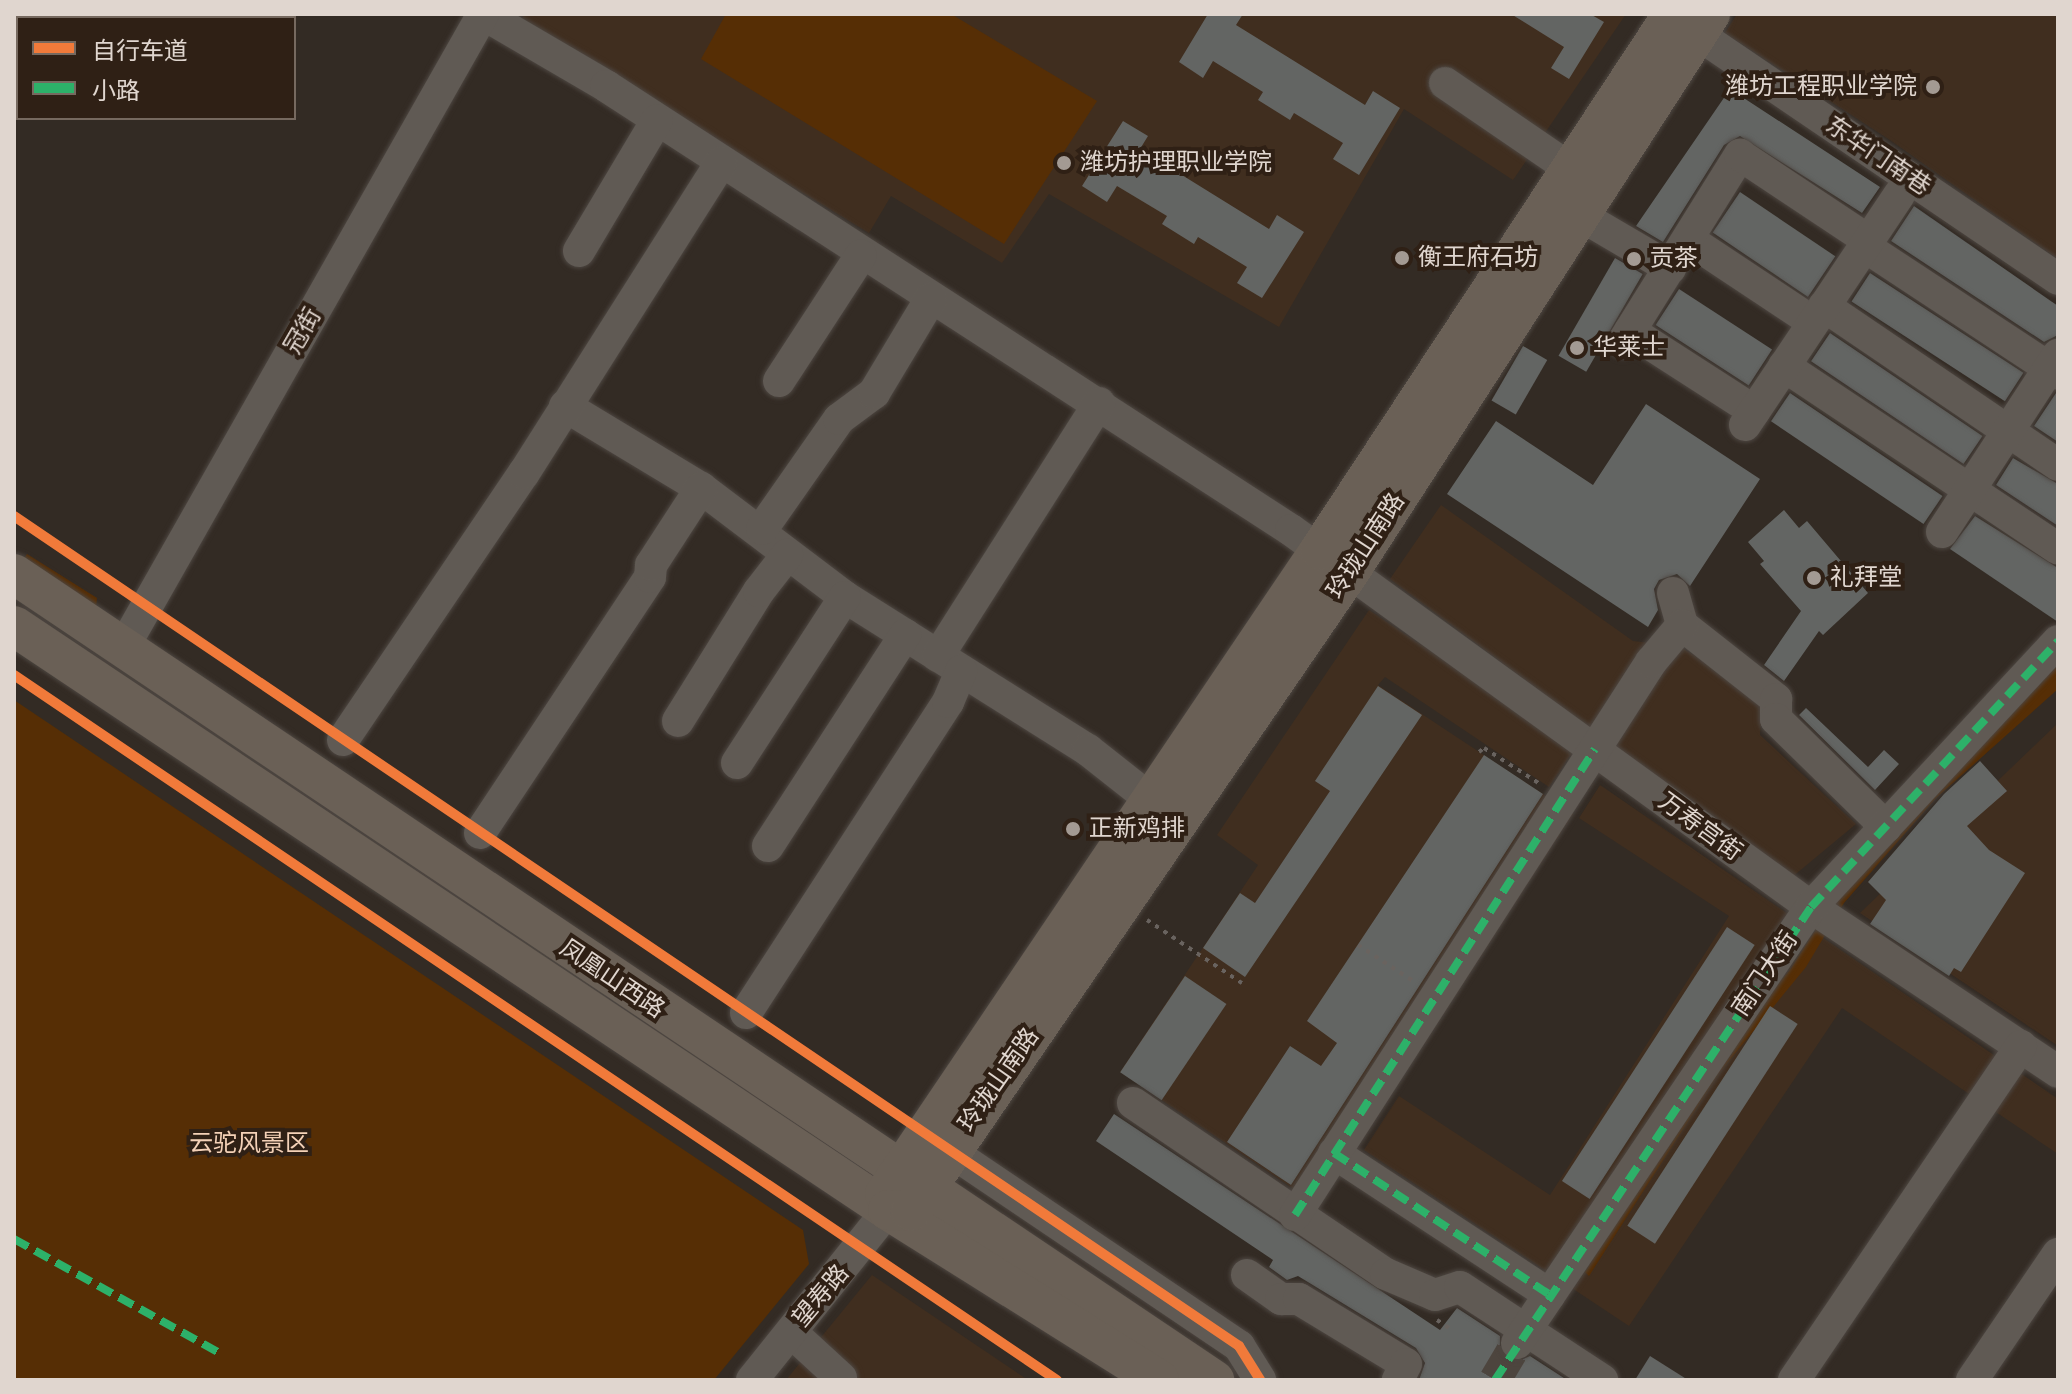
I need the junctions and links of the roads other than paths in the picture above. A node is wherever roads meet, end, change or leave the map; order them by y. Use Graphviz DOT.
graph roads {
  1 [pos="483,14"];
  2 [pos="1684,19"];
  3 [pos="1445,83"];
  4 [pos="657,120"];
  5 [pos="721,162"];
  6 [pos="1569,168"];
  7 [pos="1899,195"];
  8 [pos="1578,214"];
  9 [pos="1688,239"];
  10 [pos="1866,243"];
  11 [pos="579,251"];
  12 [pos="861,255"];
  13 [pos="1670,268"];
  14 [pos="2058,279"];
  15 [pos="931,298"];
  16 [pos="1819,314"];
  17 [pos="1784,366"];
  18 [pos="2055,366"];
  19 [pos="779,381"];
  20 [pos="1099,403"];
  21 [pos="565,406"];
  22 [pos="2009,432"];
  23 [pos="2058,465"];
  24 [pos="701,488"];
  25 [pos="1971,491"];
  26 [pos="762,529"];
  27 [pos="1942,532"];
  28 [pos="2058,549"];
  29 [pos="787,555"];
  30 [pos="1335,560"];
  31 [pos="14,574"];
  32 [pos="1673,593"];
  33 [pos="845,597"];
  34 [pos="1682,625"];
  35 [pos="14,626"];
  36 [pos="905,635"];
  37 [pos="2058,641"];
  38 [pos="123,648"];
  39 [pos="949,664"];
  40 [pos="678,721"];
  41 [pos="343,740"];
  42 [pos="1595,749"];
  43 [pos="737,763"];
  44 [pos="1150,799"];
  45 [pos="1886,827"];
  46 [pos="480,833"];
  47 [pos="768,846"];
  48 [pos="1811,907"];
  49 [pos="746,1013"];
  50 [pos="2021,1046"];
  51 [pos="2058,1072"];
  52 [pos="1133,1103"];
  53 [pos="950,1151"];
  54 [pos="1334,1153"];
  55 [pos="910,1180"];
  56 [pos="888,1210"];
  57 [pos="1295,1215"];
  58 [pos="2058,1254"];
  59 [pos="1247,1275"];
  60 [pos="1550,1295"];
  61 [pos="791,1332"];
  62 [pos="1522,1336"];
  63 [pos="842,1379"];
  64 [pos="752,1380"];
  65 [pos="1159,1380"];
  66 [pos="1214,1380"];
  67 [pos="1260,1380"];
  68 [pos="1398,1380"];
  69 [pos="1602,1380"];
  70 [pos="1794,1380"];
  71 [pos="1972,1380"];
  1 -- 4 [label="street, 万寿宫街"];
  1 -- 38 [label="street, 冠街"];
  2 -- 6 [label="main road, 玲珑山南路"];
  2 -- 8 [label="main road, 玲珑山南路"];
  2 -- 14 [label="street, 东华门南巷"];
  3 -- 6 [label="street"];
  4 -- 5 [label="street, 万寿宫街"];
  4 -- 11 [label="street"];
  5 -- 12 [label="street, 万寿宫街"];
  5 -- 21 [label="street"];
  6 -- 30 [label="main road, 玲珑山南路"];
  7 -- 10 [label="street"];
  8 -- 13 [label="street"];
  8 -- 30 [label="main road, 玲珑山南路"];
  9 -- 10 [label="street"];
  9 -- 13 [label="street"];
  9 -- 16 [label="street"];
  10 -- 16 [label="street"];
  10 -- 18 [label="street"];
  12 -- 15 [label="street, 万寿宫街"];
  12 -- 19 [label="street"];
  13 -- 17 [label="street"];
  15 -- 20 [label="street, 万寿宫街"];
  15 -- 26 [label="street"];
  16 -- 17 [label="street"];
  16 -- 22 [label="street"];
  17 -- 25 [label="street"];
  18 -- 22 [label="street"];
  20 -- 30 [label="street, 万寿宫街"];
  20 -- 39 [label="street"];
  21 -- 24 [label="street"];
  21 -- 41 [label="street"];
  22 -- 23 [label="street"];
  22 -- 25 [label="street"];
  24 -- 26 [label="street"];
  24 -- 46 [label="street"];
  25 -- 27 [label="street"];
  25 -- 28 [label="street"];
  26 -- 29 [label="street"];
  29 -- 33 [label="street"];
  29 -- 40 [label="street"];
  30 -- 42 [label="street, 万寿宫街"];
  30 -- 44 [label="main road, 玲珑山南路"];
  30 -- 53 [label="main road, 玲珑山南路"];
  31 -- 38 [label="main road, 凤凰山西路"];
  32 -- 34 [label="street"];
  33 -- 36 [label="street"];
  33 -- 43 [label="street"];
  34 -- 42 [label="street"];
  34 -- 45 [label="street"];
  35 -- 56 [label="main road, 凤凰山西路"];
  36 -- 39 [label="street"];
  36 -- 47 [label="street"];
  37 -- 45 [label="street, 南门大街"];
  38 -- 55 [label="main road, 凤凰山西路"];
  39 -- 44 [label="street"];
  39 -- 49 [label="street"];
  42 -- 48 [label="street, 万寿宫街"];
  42 -- 54 [label="street"];
  44 -- 55 [label="main road, 玲珑山南路"];
  45 -- 48 [label="street, 南门大街"];
  48 -- 50 [label="street, 万寿宫街"];
  48 -- 60 [label="street, 南门大街"];
  50 -- 51 [label="street, 万寿宫街"];
  50 -- 70 [label="street"];
  52 -- 57 [label="street"];
  53 -- 55 [label="main road, 玲珑山南路"];
  53 -- 67 [label="street"];
  54 -- 57 [label="street"];
  54 -- 60 [label="street"];
  55 -- 56 [label="main road, 玲珑山南路"];
  55 -- 66 [label="main road, 凤凰山西路"];
  56 -- 61 [label="street, 望寿路"];
  56 -- 65 [label="main road, 凤凰山西路"];
  57 -- 62 [label="street"];
  58 -- 71 [label="street"];
  59 -- 68 [label="street"];
  60 -- 62 [label="street, 南门大街"];
  61 -- 63 [label="street"];
  61 -- 64 [label="street, 望寿路"];
  62 -- 69 [label="street"];
}
